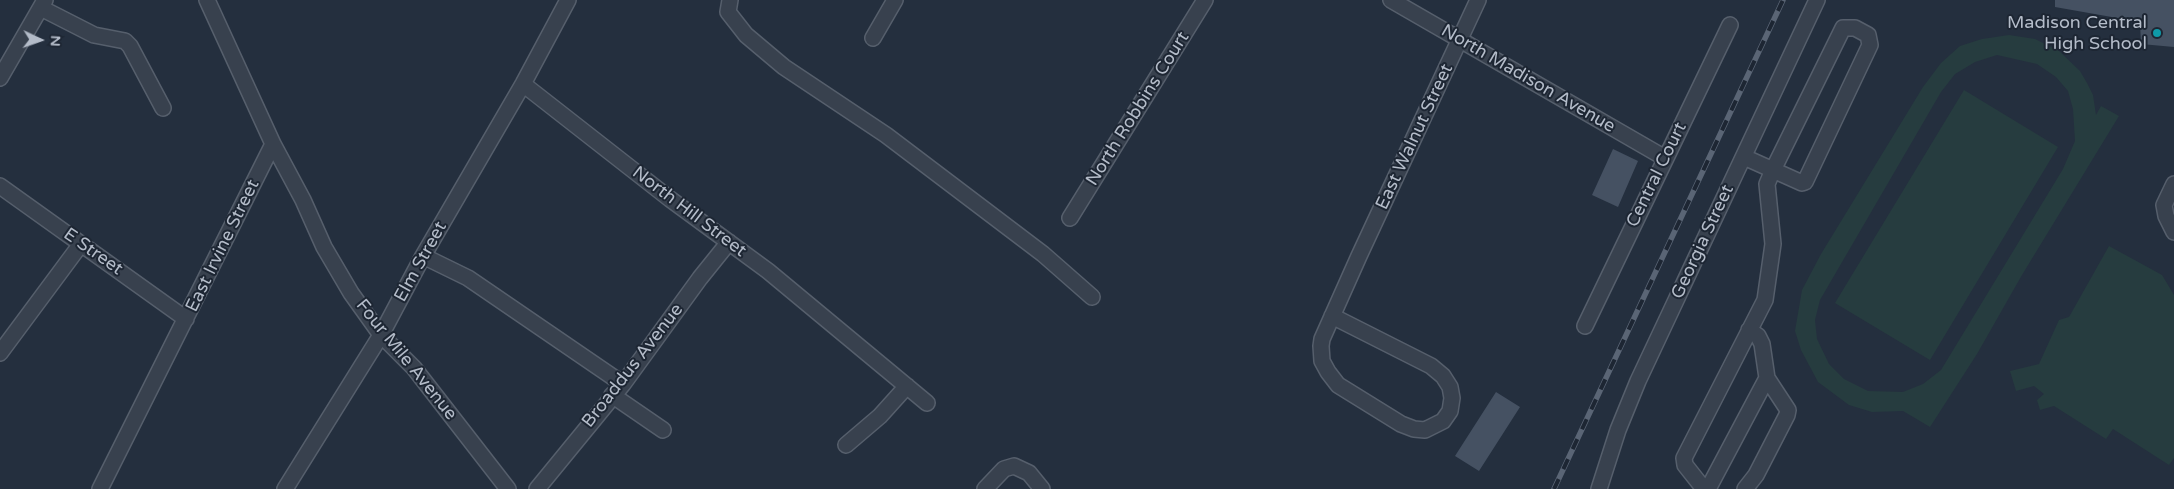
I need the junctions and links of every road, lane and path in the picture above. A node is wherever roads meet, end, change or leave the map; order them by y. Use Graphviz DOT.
graph roads {
  1 [pos="207,0"];
  2 [pos="568,0"];
  3 [pos="730,0"];
  4 [pos="895,0"];
  5 [pos="1205,0"];
  6 [pos="1391,0"];
  7 [pos="1478,0"];
  8 [pos="1817,0"];
  9 [pos="43,4"];
  10 [pos="1730,25"];
  11 [pos="873,38"];
  12 [pos="1460,40"];
  13 [pos="0,78"];
  14 [pos="523,84"];
  15 [pos="163,108"];
  16 [pos="274,144"];
  17 [pos="1744,157"];
  18 [pos="1665,158"];
  19 [pos="1773,170"];
  20 [pos="2174,184"];
  21 [pos="0,186"];
  22 [pos="1070,218"];
  23 [pos="2174,232"];
  24 [pos="729,242"];
  25 [pos="81,244"];
  26 [pos="423,256"];
  27 [pos="1092,297"];
  28 [pos="1332,316"];
  29 [pos="186,319"];
  30 [pos="1585,326"];
  31 [pos="1749,330"];
  32 [pos="382,335"];
  33 [pos="0,353"];
  34 [pos="1767,378"];
  35 [pos="623,384"];
  36 [pos="907,386"];
  37 [pos="612,395"];
  38 [pos="927,403"];
  39 [pos="662,430"];
  40 [pos="846,445"];
  41 [pos="100,489"];
  42 [pos="285,489"];
  43 [pos="508,489"];
  44 [pos="537,489"];
  45 [pos="985,489"];
  46 [pos="1042,489"];
  47 [pos="1599,489"];
  48 [pos="1704,489"];
  49 [pos="1708,489"];
  50 [pos="1745,489"];
  1 -- 16 [label="street"];
  2 -- 14 [label="street"];
  3 -- 27 [label="street"];
  4 -- 11 [label="street"];
  5 -- 22 [label="street, North Robbins Court"];
  6 -- 12 [label="street, North Madison Avenue"];
  7 -- 12 [label="street, East Walnut Street"];
  8 -- 17 [label="street, Georgia Street"];
  9 -- 13 [label="street"];
  9 -- 15 [label="street"];
  10 -- 18 [label="street, Central Court"];
  12 -- 18 [label="street, North Madison Avenue"];
  12 -- 28 [label="street, East Walnut Street"];
  14 -- 24 [label="street, North Hill Street"];
  14 -- 26 [label="street, Elm Street"];
  16 -- 29 [label="street, East Irvine Street"];
  16 -- 32 [label="street, Four Mile Avenue"];
  17 -- 19 [label="street"];
  17 -- 47 [label="street, Georgia Street"];
  18 -- 30 [label="street, Central Court"];
  19 -- 19 [label="street"];
  19 -- 31 [label="street"];
  20 -- 23 [label="street"];
  21 -- 25 [label="street, E Street"];
  24 -- 35 [label="street, Broaddus Avenue"];
  24 -- 36 [label="street, North Hill Street"];
  25 -- 29 [label="street, E Street"];
  25 -- 33 [label="street"];
  26 -- 32 [label="street, Elm Street"];
  26 -- 35 [label="street"];
  28 -- 28 [label="street, East Walnut Street"];
  29 -- 41 [label="street, East Irvine Street"];
  31 -- 34 [label="street"];
  31 -- 48 [label="street"];
  32 -- 42 [label="street, Elm Street"];
  32 -- 43 [label="street, Four Mile Avenue"];
  34 -- 49 [label="street"];
  34 -- 50 [label="street"];
  35 -- 37 [label="street, Broaddus Avenue"];
  36 -- 38 [label="street, North Hill Street"];
  36 -- 40 [label="street"];
  37 -- 39 [label="street"];
  37 -- 44 [label="street, Broaddus Avenue"];
  45 -- 46 [label="street"];
}
